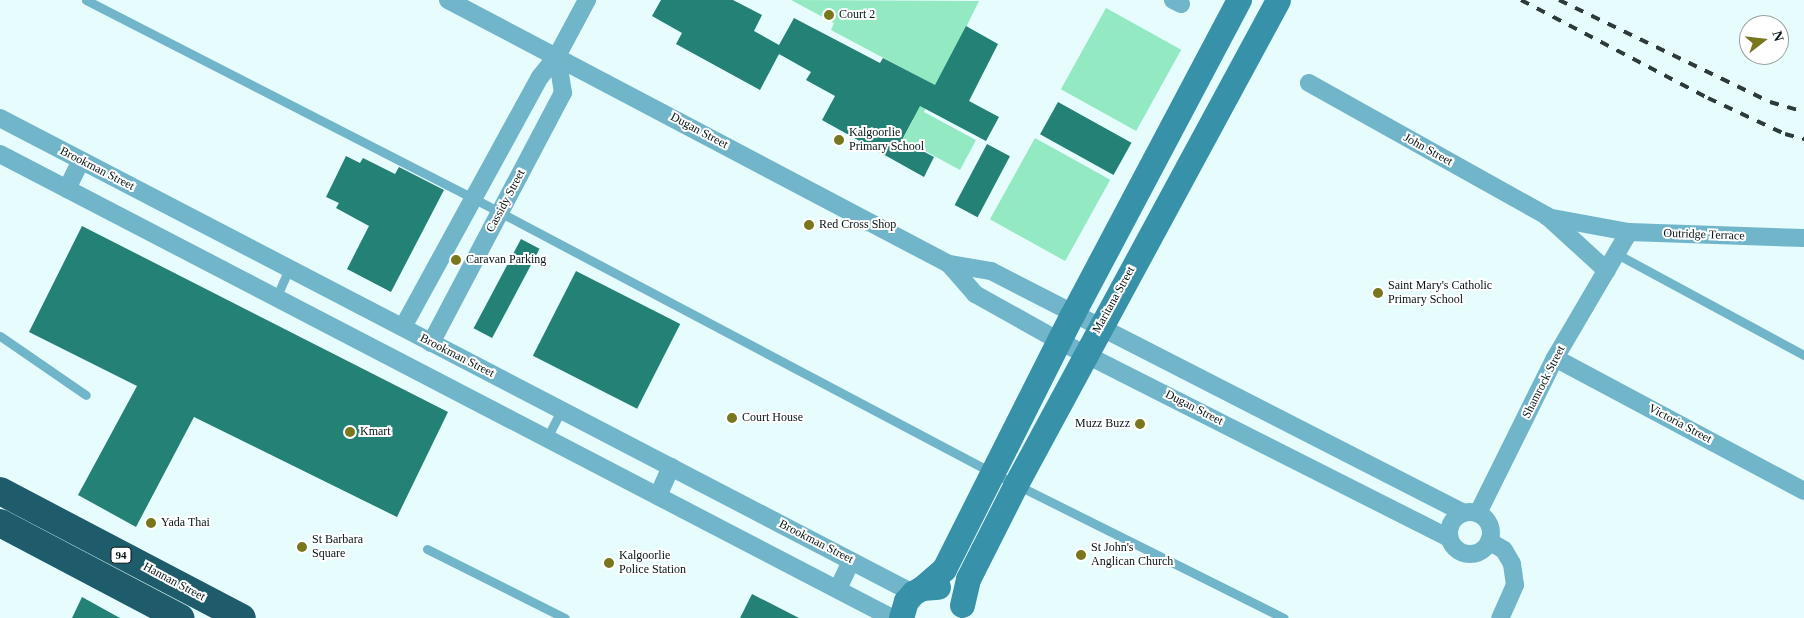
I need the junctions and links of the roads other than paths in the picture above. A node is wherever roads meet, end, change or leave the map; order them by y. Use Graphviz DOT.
graph roads {
  1 [pos="86,0"];
  2 [pos="448,0"];
  3 [pos="587,0"];
  4 [pos="1239,0"];
  5 [pos="1278,0"];
  6 [pos="558,56"];
  7 [pos="1309,83"];
  8 [pos="0,118"];
  9 [pos="0,154"];
  10 [pos="81,160"];
  11 [pos="67,189"];
  12 [pos="474,198"];
  13 [pos="500,212"];
  14 [pos="1547,216"];
  15 [pos="1629,232"];
  16 [pos="1804,238"];
  17 [pos="1616,254"];
  18 [pos="949,264"];
  19 [pos="289,269"];
  20 [pos="1606,271"];
  21 [pos="276,298"];
  22 [pos="1072,315"];
  23 [pos="402,328"];
  24 [pos="1098,328"];
  25 [pos="0,336"];
  26 [pos="1059,341"];
  27 [pos="431,342"];
  28 [pos="1085,353"];
  29 [pos="1804,355"];
  30 [pos="1555,358"];
  31 [pos="86,395"];
  32 [pos="561,410"];
  33 [pos="547,438"];
  34 [pos="671,467"];
  35 [pos="992,472"];
  36 [pos="1016,484"];
  37 [pos="0,491"];
  38 [pos="1804,491"];
  39 [pos="658,496"];
  40 [pos="1470,512"];
  41 [pos="0,523"];
  42 [pos="1449,538"];
  43 [pos="1489,542"];
  44 [pos="427,549"];
  45 [pos="851,561"];
  46 [pos="838,589"];
  47 [pos="918,591"];
  48 [pos="964,611"];
  49 [pos="180,618"];
  50 [pos="242,618"];
  51 [pos="565,618"];
  52 [pos="892,618"];
  53 [pos="901,618"];
  54 [pos="1284,618"];
  55 [pos="1500,618"];
  1 -- 12 [label="lane"];
  2 -- 6 [label="street, Dugan Street"];
  3 -- 6 [label="street"];
  4 -- 22 [label="main road"];
  5 -- 24 [label="main road, Maritana Street"];
  6 -- 12 [label="street"];
  6 -- 13 [label="street, Cassidy Street"];
  6 -- 18 [label="street, Dugan Street"];
  7 -- 14 [label="street, John Street"];
  8 -- 10 [label="street, Brookman Street"];
  9 -- 11 [label="street"];
  10 -- 11 [label="street"];
  10 -- 19 [label="street, Brookman Street"];
  11 -- 21 [label="street"];
  12 -- 13 [label="lane"];
  12 -- 23 [label="street"];
  13 -- 27 [label="street, Cassidy Street"];
  13 -- 35 [label="lane"];
  14 -- 15 [label="street, John Street"];
  14 -- 20 [label="street, John Street"];
  15 -- 16 [label="street, Outridge Terrace"];
  15 -- 17 [label="street"];
  17 -- 20 [label="street, Shamrock Street"];
  17 -- 29 [label="lane"];
  18 -- 22 [label="street, Dugan Street"];
  18 -- 26 [label="street, Dugan Street"];
  19 -- 21 [label="lane"];
  19 -- 23 [label="street, Brookman Street"];
  20 -- 30 [label="street, Shamrock Street"];
  21 -- 33 [label="street"];
  22 -- 24 [label="street, Dugan Street"];
  22 -- 26 [label="main road"];
  23 -- 27 [label="street, Brookman Street"];
  24 -- 28 [label="main road, Maritana Street"];
  24 -- 40 [label="street, Dugan Street"];
  25 -- 31 [label="lane"];
  26 -- 28 [label="street, Dugan Street"];
  26 -- 35 [label="main road"];
  27 -- 32 [label="street, Brookman Street"];
  28 -- 36 [label="main road, Maritana Street"];
  28 -- 42 [label="street, Dugan Street"];
  30 -- 38 [label="street, Victoria Street"];
  30 -- 40 [label="street, Shamrock Street"];
  32 -- 33 [label="lane"];
  32 -- 34 [label="street, Brookman Street"];
  33 -- 39 [label="street"];
  34 -- 39 [label="street"];
  34 -- 45 [label="street, Brookman Street"];
  35 -- 36 [label="lane"];
  35 -- 47 [label="main road"];
  36 -- 48 [label="main road, Maritana Street"];
  36 -- 54 [label="lane"];
  37 -- 50 [label="highway, Hannan Street / 94"];
  39 -- 46 [label="street"];
  40 -- 42 [label="street"];
  40 -- 43 [label="street"];
  41 -- 49 [label="highway, 94"];
  42 -- 43 [label="street"];
  43 -- 55 [label="street"];
  44 -- 51 [label="lane"];
  45 -- 46 [label="street"];
  45 -- 47 [label="street, Brookman Street"];
  46 -- 52 [label="street"];
  47 -- 48 [label="main road"];
  47 -- 53 [label="main road"];
}
